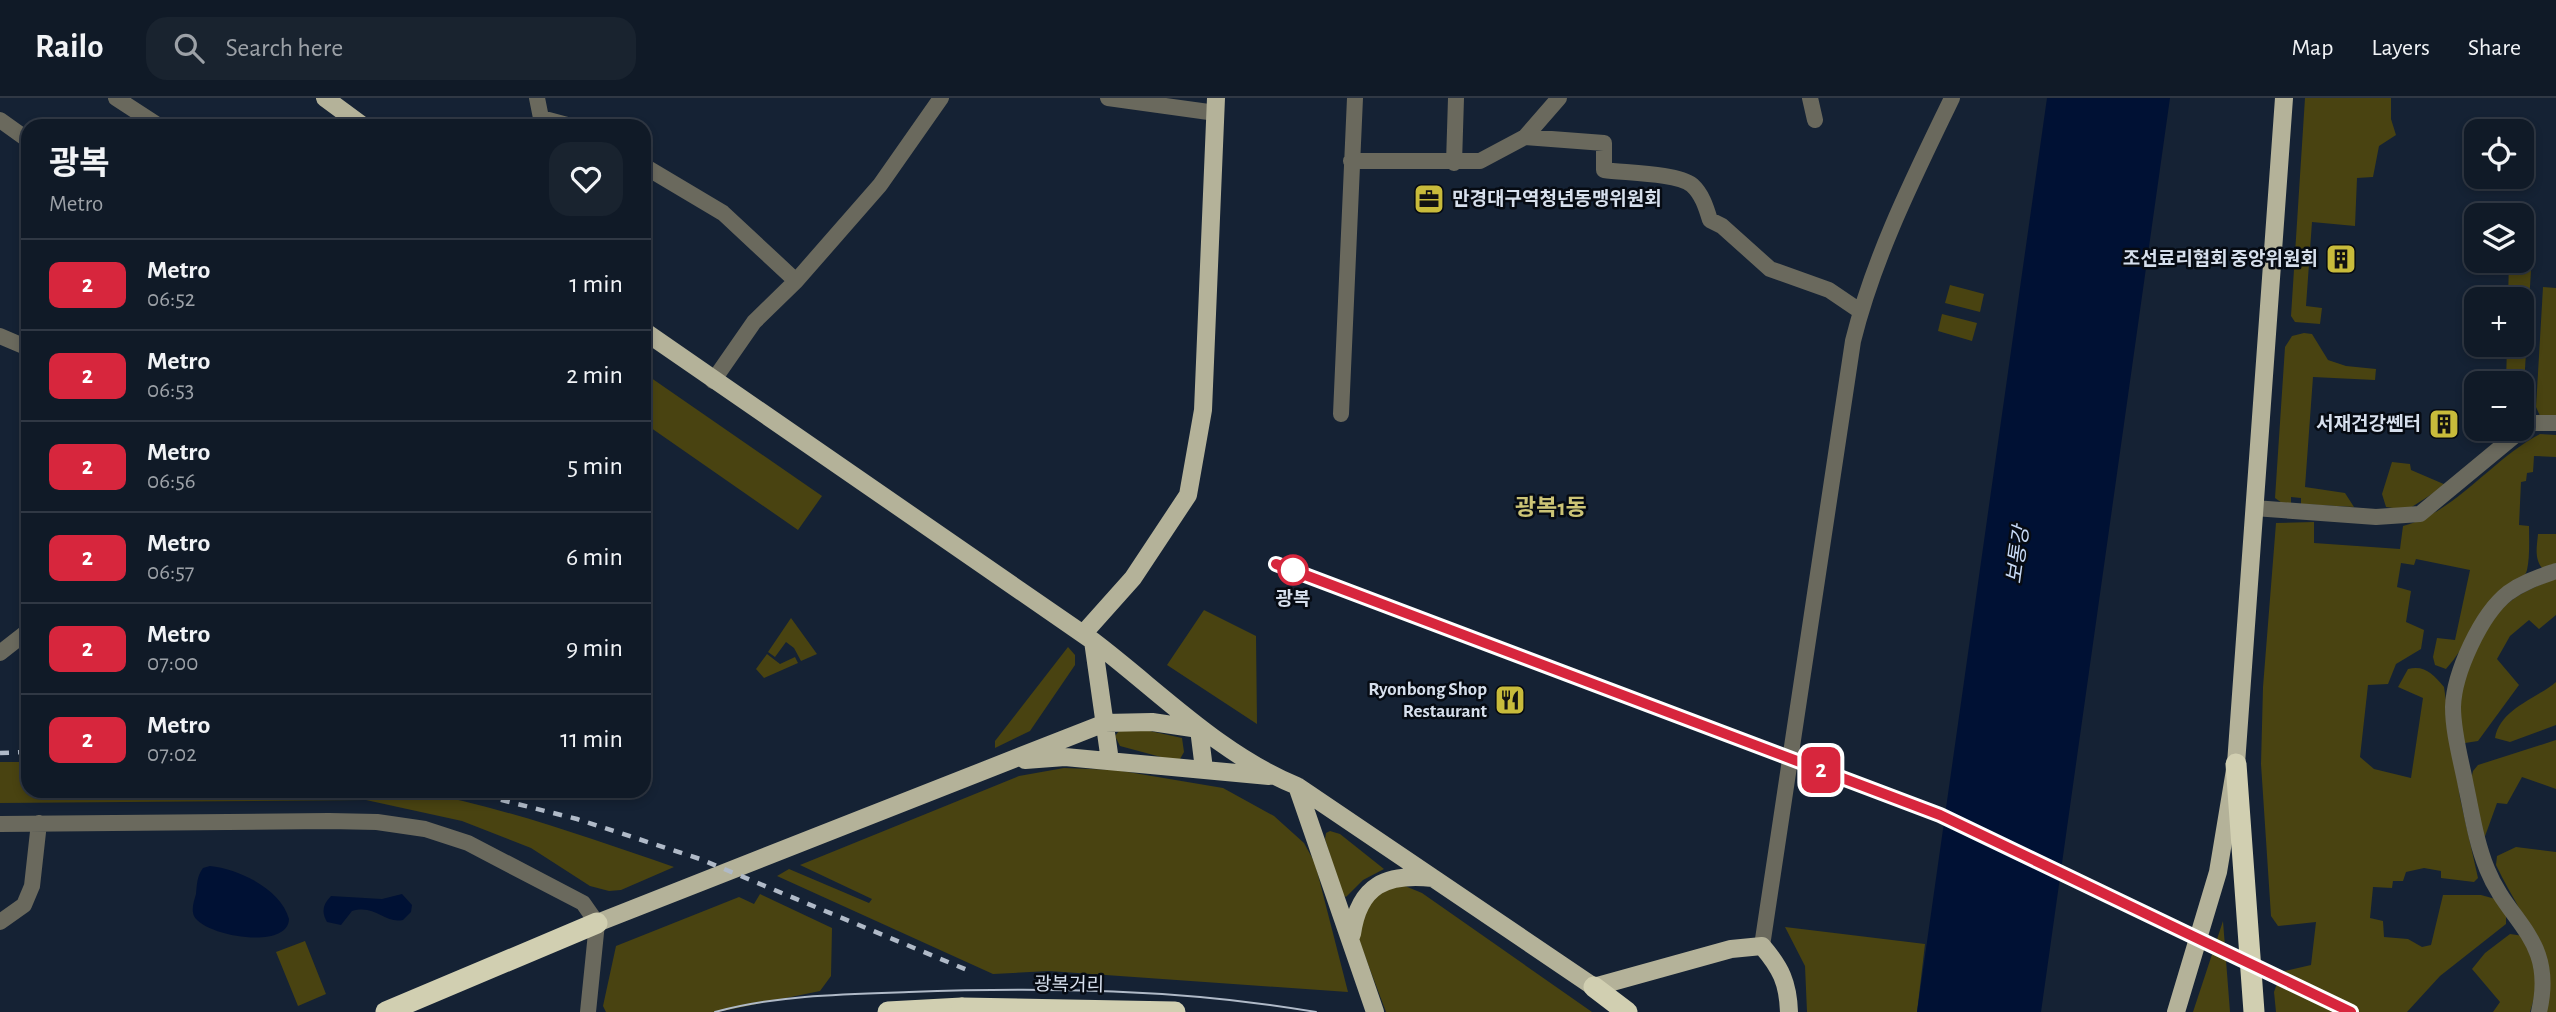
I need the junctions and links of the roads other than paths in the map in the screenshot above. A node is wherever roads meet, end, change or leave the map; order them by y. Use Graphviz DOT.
graph roads {
  1 [pos="116,98"];
  2 [pos="325,98"];
  3 [pos="537,98"];
  4 [pos="941,98"];
  5 [pos="1108,98"];
  6 [pos="1355,98"];
  7 [pos="1456,98"];
  8 [pos="1559,98"];
  9 [pos="1810,98"];
  10 [pos="1952,98"];
  11 [pos="2284,98"];
  12 [pos="1216,105"];
  13 [pos="148,119"];
  14 [pos="354,119"];
  15 [pos="539,119"];
  16 [pos="0,120"];
  17 [pos="1815,120"];
  18 [pos="21,135"];
  19 [pos="1525,137"];
  20 [pos="1351,161"];
  21 [pos="1454,163"];
  22 [pos="651,170"];
  23 [pos="796,281"];
  24 [pos="1860,311"];
  25 [pos="0,336"];
  26 [pos="651,336"];
  27 [pos="21,345"];
  28 [pos="713,381"];
  29 [pos="1341,414"];
  30 [pos="2556,423"];
  31 [pos="2254,508"];
  32 [pos="2556,571"];
  33 [pos="21,636"];
  34 [pos="1088,637"];
  35 [pos="0,653"];
  36 [pos="1105,723"];
  37 [pos="1199,729"];
  38 [pos="1007,761"];
  39 [pos="1110,761"];
  40 [pos="2236,764"];
  41 [pos="1204,769"];
  42 [pos="1275,777"];
  43 [pos="1297,786"];
  44 [pos="39,823"];
  45 [pos="0,824"];
  46 [pos="1434,878"];
  47 [pos="0,922"];
  48 [pos="597,923"];
  49 [pos="1351,941"];
  50 [pos="1762,946"];
  51 [pos="1594,988"];
  52 [pos="386,1012"];
  53 [pos="589,1012"];
  54 [pos="888,1012"];
  55 [pos="1175,1012"];
  56 [pos="1375,1012"];
  57 [pos="1627,1012"];
  58 [pos="1789,1012"];
  59 [pos="2176,1012"];
  60 [pos="2253,1012"];
  61 [pos="2539,1012"];
  1 -- 13 [label="street"];
  2 -- 14 [label="main road"];
  3 -- 15 [label="street"];
  4 -- 23 [label="street"];
  5 -- 12 [label="street"];
  6 -- 20 [label="street"];
  7 -- 21 [label="street"];
  8 -- 19 [label="street"];
  9 -- 17 [label="street"];
  10 -- 24 [label="street"];
  11 -- 31 [label="main road"];
  12 -- 34 [label="main road"];
  16 -- 18 [label="street"];
  19 -- 21 [label="street"];
  19 -- 24 [label="street"];
  20 -- 21 [label="street"];
  20 -- 29 [label="street"];
  22 -- 23 [label="street"];
  23 -- 28 [label="street"];
  24 -- 50 [label="street"];
  25 -- 27 [label="street"];
  26 -- 28 [label="main road"];
  28 -- 34 [label="main road"];
  30 -- 31 [label="street"];
  31 -- 40 [label="main road"];
  32 -- 61 [label="street"];
  33 -- 35 [label="street"];
  34 -- 36 [label="main road"];
  34 -- 37 [label="main road"];
  36 -- 37 [label="main road"];
  36 -- 38 [label="main road"];
  36 -- 39 [label="main road"];
  37 -- 41 [label="main road"];
  37 -- 42 [label="main road"];
  38 -- 39 [label="main road"];
  38 -- 48 [label="main road"];
  39 -- 41 [label="main road"];
  40 -- 59 [label="main road"];
  40 -- 60 [label="highway"];
  41 -- 42 [label="main road"];
  42 -- 43 [label="main road"];
  43 -- 46 [label="main road"];
  43 -- 49 [label="main road"];
  44 -- 45 [label="street"];
  44 -- 47 [label="street"];
  44 -- 48 [label="street"];
  46 -- 49 [label="main road"];
  46 -- 51 [label="main road"];
  48 -- 52 [label="highway"];
  48 -- 53 [label="street"];
  49 -- 56 [label="main road"];
  50 -- 51 [label="main road"];
  50 -- 58 [label="main road"];
  51 -- 57 [label="highway"];
  54 -- 55 [label="highway, 광복거리, bridge"];
}
